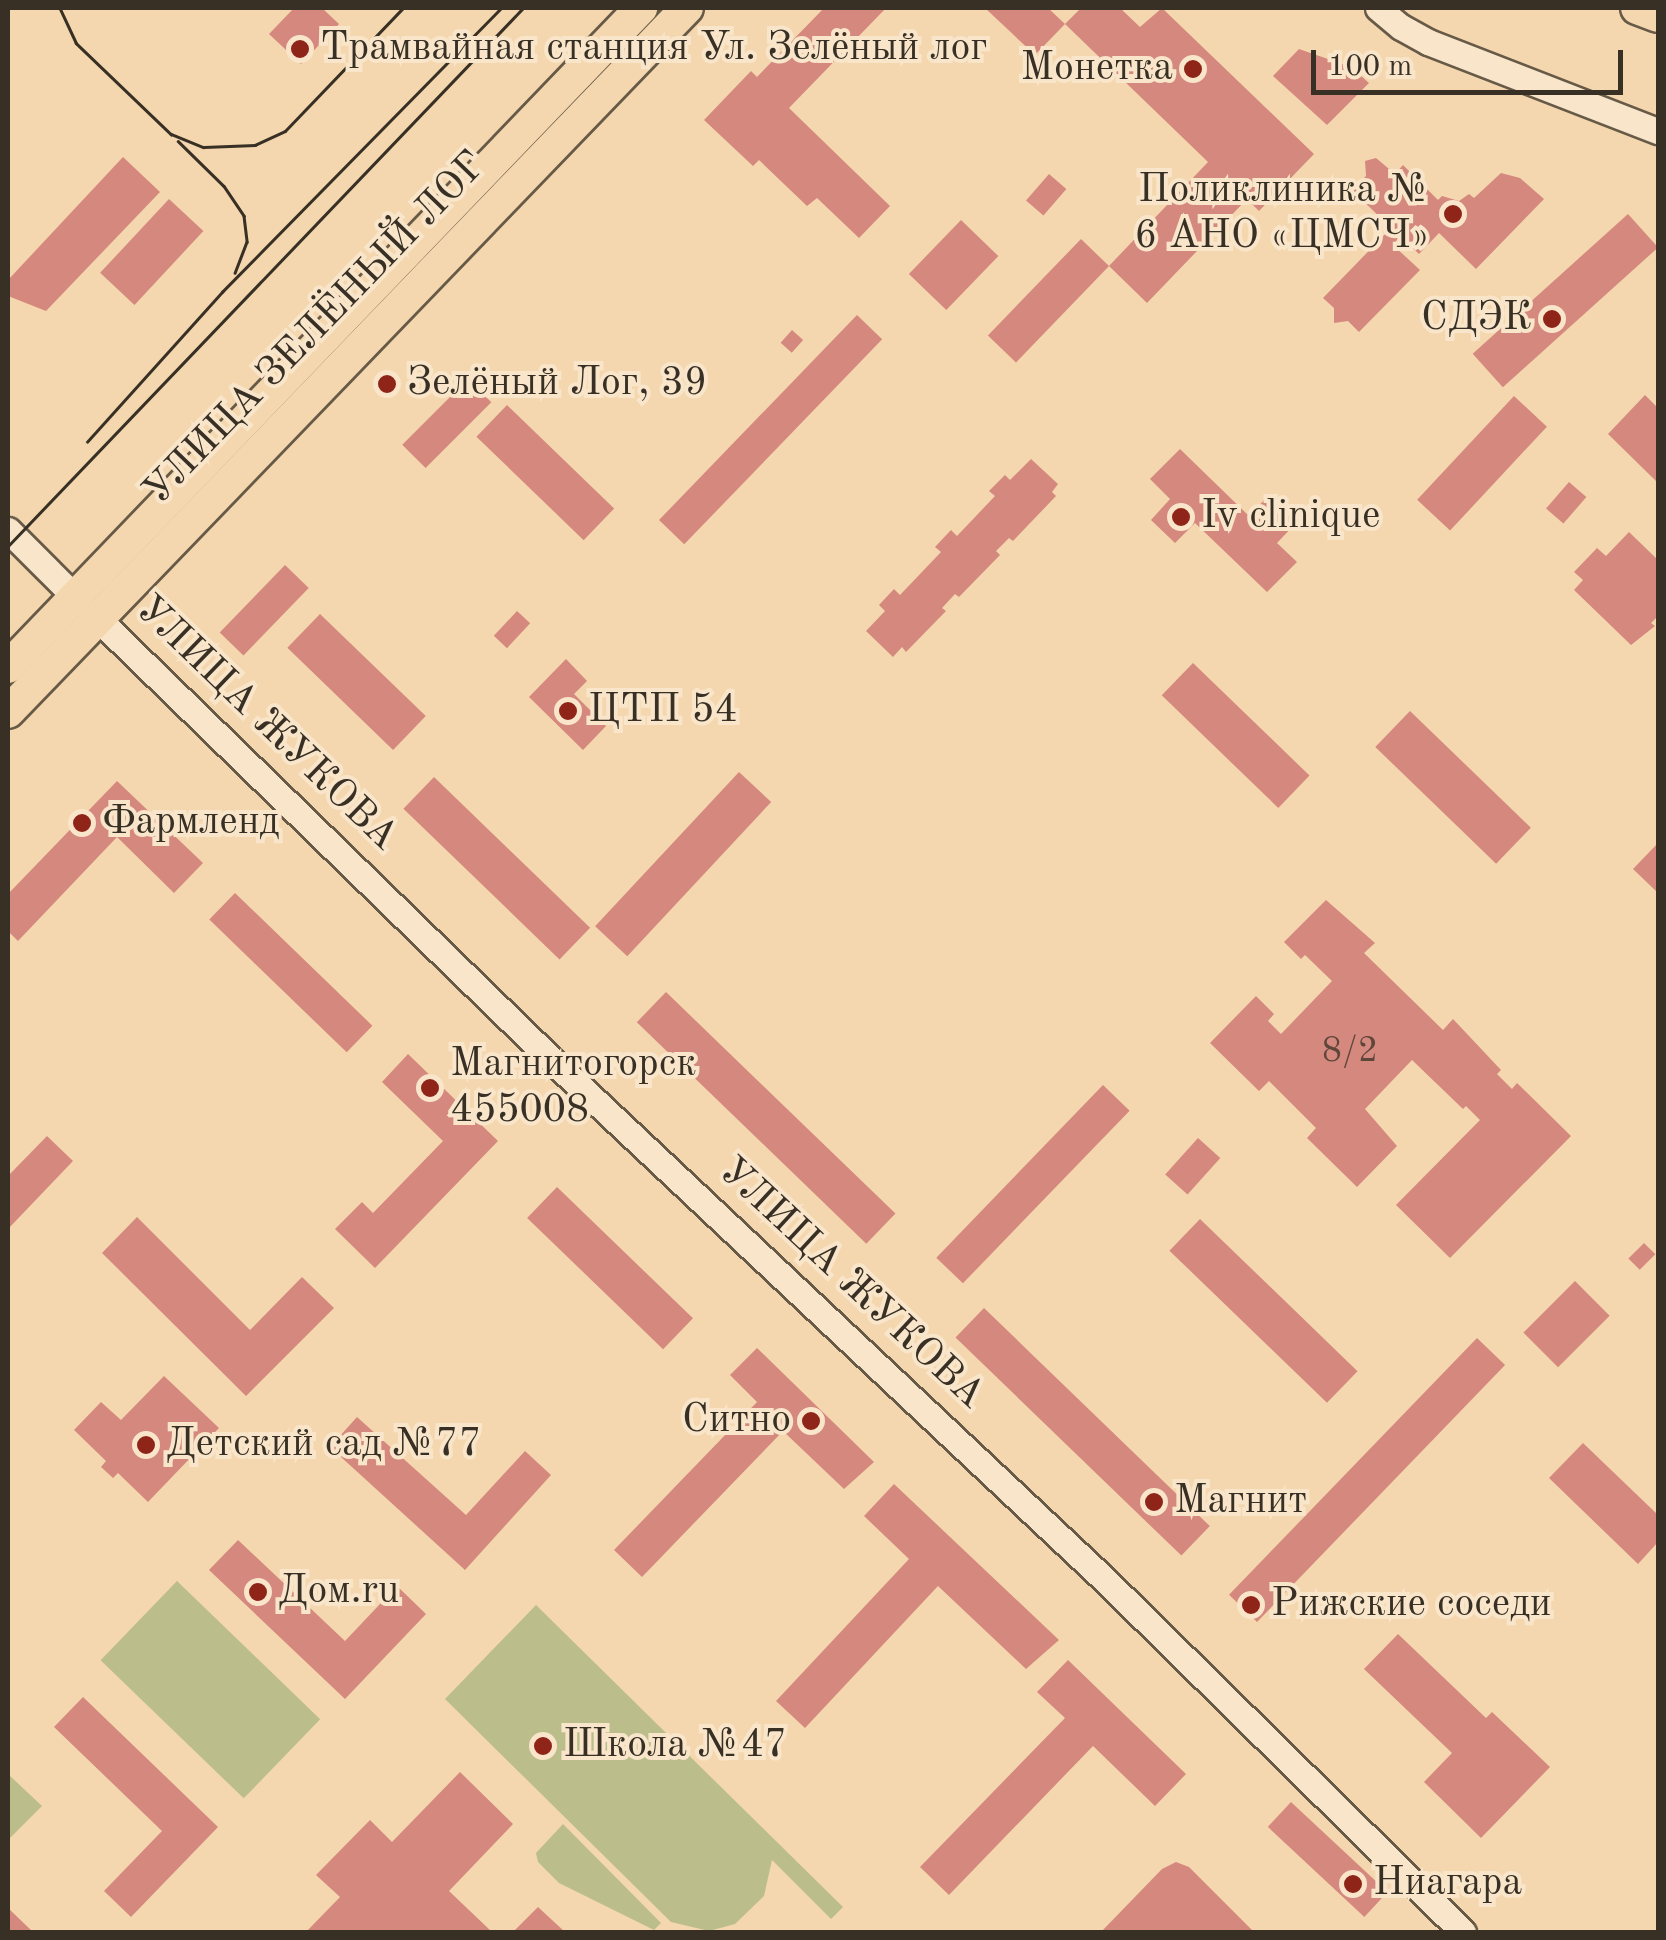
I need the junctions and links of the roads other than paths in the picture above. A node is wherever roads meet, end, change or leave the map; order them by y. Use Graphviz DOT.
graph roads {
  1 [pos="641,8"];
  2 [pos="687,8"];
  3 [pos="1378,8"];
  4 [pos="1637,8"];
  5 [pos="1658,16"];
  6 [pos="1658,131"];
  7 [pos="8,530"];
  8 [pos="86,607"];
  9 [pos="8,666"];
  10 [pos="8,712"];
  11 [pos="1464,1932"];
  1 -- 8 [label="main road, УЛИЦА ЗЕЛЁНЫЙ ЛОГ"];
  2 -- 8 [label="main road, УЛИЦА ЗЕЛЁНЫЙ ЛОГ"];
  3 -- 6 [label="street"];
  4 -- 5 [label="main road"];
  7 -- 8 [label="street, УЛИЦА ЖУКОВА"];
  8 -- 9 [label="main road, УЛИЦА ЗЕЛЁНЫЙ ЛОГ"];
  8 -- 10 [label="main road, УЛИЦА ЗЕЛЁНЫЙ ЛОГ"];
  8 -- 11 [label="street, УЛИЦА ЖУКОВА"];
}
